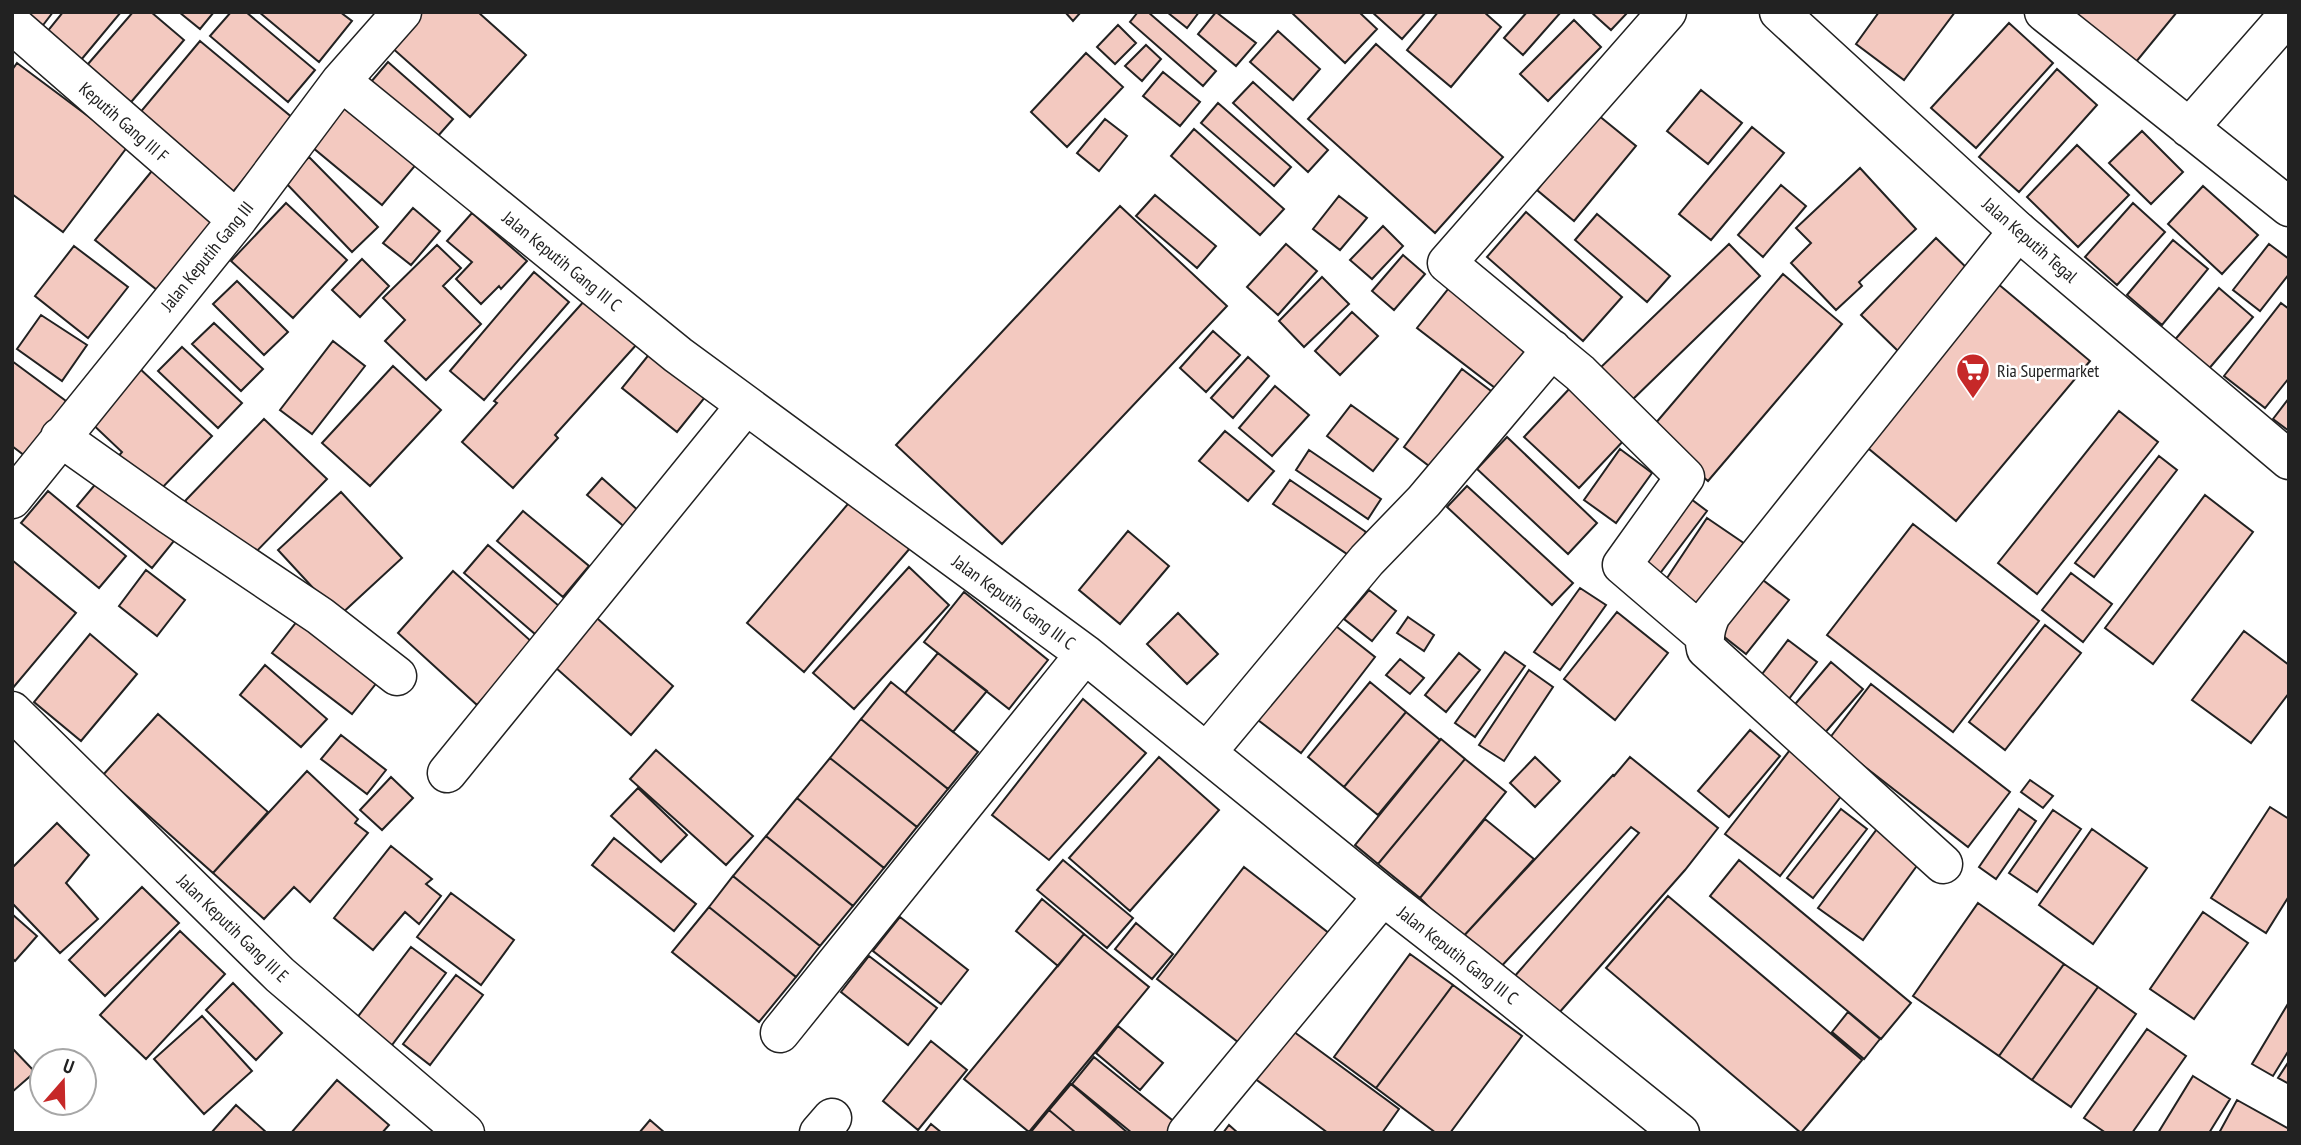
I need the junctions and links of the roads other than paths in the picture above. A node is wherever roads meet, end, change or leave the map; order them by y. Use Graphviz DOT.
graph roads {
  1 [pos="402,12"];
  2 [pos="1667,12"];
  3 [pos="1779,12"];
  4 [pos="2044,12"];
  5 [pos="2289,14"];
  6 [pos="12,24"];
  7 [pos="341,81"];
  8 [pos="2189,128"];
  9 [pos="2289,207"];
  10 [pos="237,220"];
  11 [pos="2018,231"];
  12 [pos="1552,349"];
  13 [pos="746,405"];
  14 [pos="60,437"];
  15 [pos="2289,460"];
  16 [pos="12,499"];
  17 [pos="1705,636"];
  18 [pos="1086,654"];
  19 [pos="397,676"];
  20 [pos="12,711"];
  21 [pos="1207,752"];
  22 [pos="447,772"];
  23 [pos="1943,864"];
  24 [pos="1383,896"];
  25 [pos="780,1033"];
  26 [pos="465,1133"];
  27 [pos="1186,1133"];
  28 [pos="1680,1133"];
  1 -- 7 [label="street, Jalan Keputih Gang III"];
  2 -- 12 [label="street"];
  3 -- 11 [label="street, Jalan Keputih Tegal"];
  4 -- 8 [label="street"];
  5 -- 8 [label="street"];
  6 -- 10 [label="street, Keputih Gang III F"];
  7 -- 10 [label="street, Jalan Keputih Gang III"];
  7 -- 13 [label="street, Jalan Keputih Gang III C"];
  8 -- 9 [label="street"];
  10 -- 14 [label="street, Jalan Keputih Gang III"];
  11 -- 15 [label="street, Jalan Keputih Tegal"];
  11 -- 17 [label="street"];
  12 -- 17 [label="street"];
  12 -- 21 [label="street"];
  13 -- 18 [label="street, Jalan Keputih Gang III C"];
  13 -- 22 [label="street"];
  14 -- 16 [label="street, Jalan Keputih Gang III"];
  14 -- 19 [label="street"];
  17 -- 23 [label="street"];
  18 -- 21 [label="street, Jalan Keputih Gang III C"];
  18 -- 25 [label="street"];
  20 -- 26 [label="street, Jalan Keputih Gang III E"];
  21 -- 24 [label="street, Jalan Keputih Gang III C"];
  24 -- 27 [label="street"];
  24 -- 28 [label="street, Jalan Keputih Gang III C"];
}
